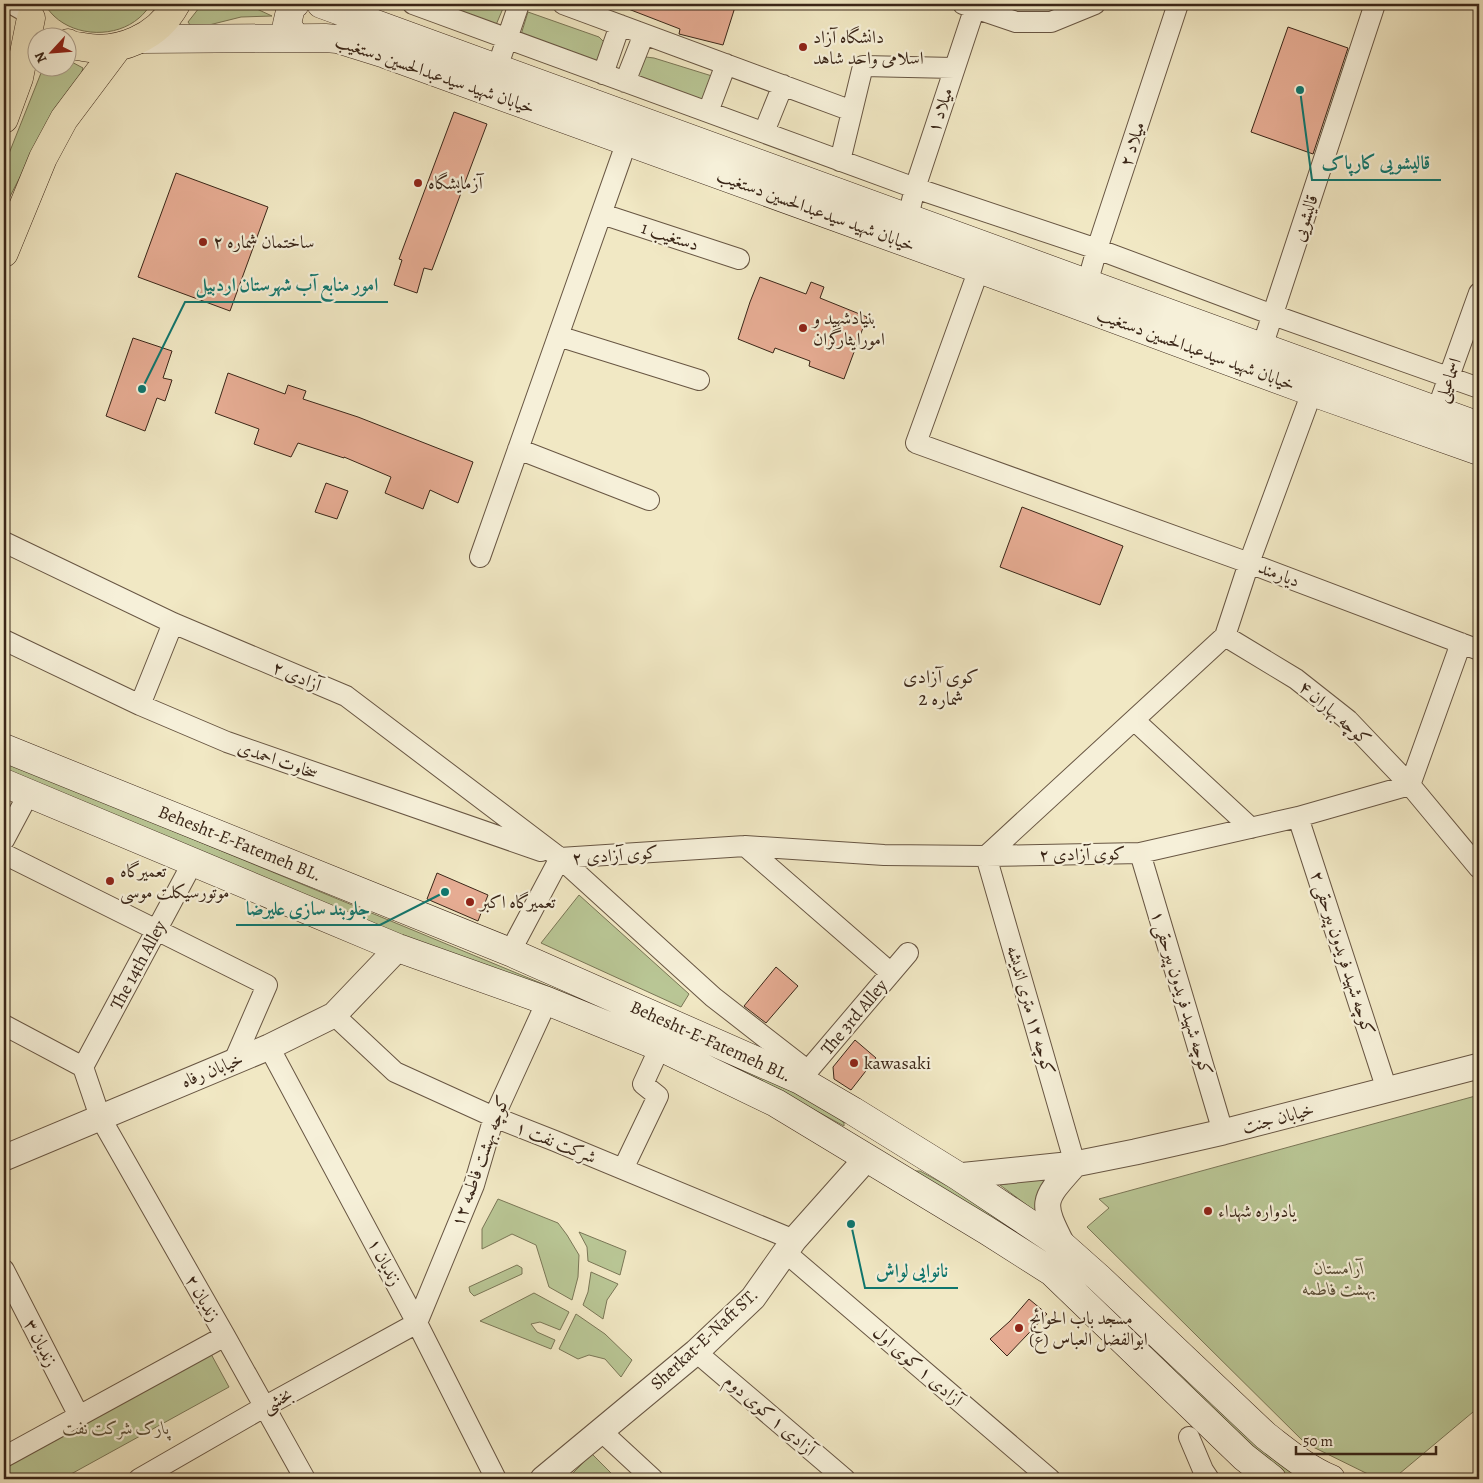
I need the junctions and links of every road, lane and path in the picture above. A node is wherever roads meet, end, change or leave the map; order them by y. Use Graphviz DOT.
graph roads {
  1 [pos="176,4"];
  2 [pos="295,4"];
  3 [pos="321,4"];
  4 [pos="520,4"];
  5 [pos="563,4"];
  6 [pos="1095,4"];
  7 [pos="1178,4"];
  8 [pos="1375,4"];
  9 [pos="420,5"];
  10 [pos="971,5"];
  11 [pos="24,8"];
  12 [pos="1053,13"];
  13 [pos="620,25"];
  14 [pos="43,28"];
  15 [pos="644,34"];
  16 [pos="295,38"];
  17 [pos="508,38"];
  18 [pos="129,43"];
  19 [pos="78,46"];
  20 [pos="726,64"];
  21 [pos="497,68"];
  22 [pos="954,68"];
  23 [pos="603,74"];
  24 [pos="625,82"];
  25 [pos="783,85"];
  26 [pos="852,111"];
  27 [pos="708,112"];
  28 [pos="4,119"];
  29 [pos="764,132"];
  30 [pos="628,142"];
  31 [pos="840,160"];
  32 [pos="915,188"];
  33 [pos="602,214"];
  34 [pos="908,218"];
  35 [pos="1097,249"];
  36 [pos="4,252"];
  37 [pos="739,259"];
  38 [pos="979,269"];
  39 [pos="1088,284"];
  40 [pos="1479,293"];
  41 [pos="1273,315"];
  42 [pos="558,336"];
  43 [pos="1262,347"];
  44 [pos="1449,376"];
  45 [pos="699,380"];
  46 [pos="1479,388"];
  47 [pos="1312,392"];
  48 [pos="1437,410"];
  49 [pos="1479,426"];
  50 [pos="518,449"];
  51 [pos="1479,452"];
  52 [pos="649,500"];
  53 [pos="4,542"];
  54 [pos="480,556"];
  55 [pos="1249,563"];
  56 [pos="173,624"];
  57 [pos="1225,636"];
  58 [pos="4,640"];
  59 [pos="1470,647"];
  60 [pos="140,705"];
  61 [pos="1134,720"];
  62 [pos="4,748"];
  63 [pos="4,783"];
  64 [pos="1410,785"];
  65 [pos="29,793"];
  66 [pos="1298,817"];
  67 [pos="1251,828"];
  68 [pos="4,840"];
  69 [pos="746,846"];
  70 [pos="1140,853"];
  71 [pos="4,854"];
  72 [pos="986,856"];
  73 [pos="560,858"];
  74 [pos="193,862"];
  75 [pos="1479,868"];
  76 [pos="157,930"];
  77 [pos="398,948"];
  78 [pos="510,952"];
  79 [pos="908,953"];
  80 [pos="891,973"];
  81 [pos="547,1001"];
  82 [pos="334,1015"];
  83 [pos="4,1026"];
  84 [pos="269,1047"];
  85 [pos="660,1047"];
  86 [pos="234,1061"];
  87 [pos="1479,1066"];
  88 [pos="84,1068"];
  89 [pos="804,1076"];
  90 [pos="1387,1090"];
  91 [pos="100,1117"];
  92 [pos="494,1117"];
  93 [pos="886,1131"];
  94 [pos="1223,1132"];
  95 [pos="4,1158"];
  96 [pos="867,1158"];
  97 [pos="1075,1164"];
  98 [pos="623,1169"];
  99 [pos="958,1176"];
  100 [pos="790,1246"];
  101 [pos="1063,1246"];
  102 [pos="4,1270"];
  103 [pos="1112,1310"];
  104 [pos="418,1323"];
  105 [pos="225,1336"];
  106 [pos="696,1352"];
  107 [pos="264,1407"];
  108 [pos="79,1416"];
  109 [pos="601,1431"];
  110 [pos="1189,1437"];
  111 [pos="4,1457"];
  112 [pos="139,1479"];
  113 [pos="305,1479"];
  114 [pos="496,1479"];
  115 [pos="543,1479"];
  116 [pos="653,1479"];
  117 [pos="845,1479"];
  118 [pos="1050,1479"];
  119 [pos="1209,1479"];
  120 [pos="1272,1479"];
  121 [pos="1331,1479"];
  1 -- 18 [label="main road"];
  2 -- 16 [label="main road"];
  3 -- 21 [label="main road, خیابان شهید سیدعبدالحسین دستغیب"];
  4 -- 17 [label="street"];
  5 -- 13 [label="street"];
  6 -- 12 [label="street"];
  7 -- 35 [label="street, میلاد ۲"];
  8 -- 41 [label="street, قالیشویی"];
  9 -- 17 [label="street"];
  10 -- 12 [label="street"];
  10 -- 22 [label="street, میلاد ۱"];
  11 -- 14 [label="main road"];
  11 -- 28 [label="main road"];
  13 -- 15 [label="street"];
  13 -- 23 [label="street"];
  15 -- 20 [label="street"];
  15 -- 24 [label="street"];
  16 -- 18 [label="main road, خیابان شهید سیدعبدالحسین دستغیب"];
  16 -- 30 [label="main road, خیابان شهید سیدعبدالحسین دستغیب"];
  17 -- 21 [label="street"];
  17 -- 23 [label="street"];
  18 -- 19 [label="main road"];
  18 -- 36 [label="main road"];
  20 -- 25 [label="street"];
  20 -- 27 [label="street"];
  21 -- 34 [label="main road, خیابان شهید سیدعبدالحسین دستغیب"];
  22 -- 26 [label="street"];
  22 -- 32 [label="street, میلاد ۱"];
  23 -- 24 [label="street"];
  24 -- 27 [label="street"];
  25 -- 26 [label="street"];
  25 -- 29 [label="street"];
  26 -- 31 [label="street"];
  27 -- 29 [label="street"];
  29 -- 31 [label="street"];
  30 -- 33 [label="street"];
  30 -- 38 [label="main road, خیابان شهید سیدعبدالحسین دستغیب"];
  31 -- 32 [label="street"];
  32 -- 34 [label="street, میلاد ۱"];
  32 -- 35 [label="street"];
  33 -- 37 [label="street, دستغیب 1"];
  33 -- 42 [label="street"];
  34 -- 39 [label="main road, خیابان شهید سیدعبدالحسین دستغیب"];
  35 -- 39 [label="street, میلاد ۲"];
  35 -- 41 [label="street"];
  38 -- 47 [label="main road, خیابان شهید سیدعبدالحسین دستغیب"];
  38 -- 55 [label="street"];
  39 -- 43 [label="main road, خیابان شهید سیدعبدالحسین دستغیب"];
  40 -- 44 [label="street, اسماعیلی"];
  41 -- 43 [label="street, قالیشویی"];
  41 -- 44 [label="street"];
  42 -- 45 [label="street"];
  42 -- 50 [label="street"];
  43 -- 48 [label="main road, خیابان شهید سیدعبدالحسین دستغیب"];
  44 -- 46 [label="street"];
  44 -- 48 [label="street, اسماعیلی"];
  47 -- 51 [label="main road, خیابان شهید سیدعبدالحسین دستغیب"];
  47 -- 55 [label="street, دیارمند"];
  48 -- 49 [label="main road, خیابان شهید سیدعبدالحسین دستغیب"];
  50 -- 52 [label="street"];
  50 -- 54 [label="street"];
  53 -- 56 [label="street, آزادی ۲"];
  55 -- 57 [label="street"];
  55 -- 59 [label="street, دیارمند"];
  56 -- 60 [label="street"];
  56 -- 73 [label="street, آزادی ۲"];
  57 -- 61 [label="street"];
  57 -- 64 [label="street, کوچه بهاران ۴"];
  58 -- 60 [label="street, سخاوت احمدی"];
  59 -- 64 [label="street"];
  60 -- 73 [label="street, سخاوت احمدی"];
  61 -- 67 [label="street"];
  61 -- 72 [label="street"];
  62 -- 78 [label="main road, Behesht-E-Fatemeh BL."];
  63 -- 65 [label="main road, Behesht-E-Fatemeh BL."];
  64 -- 66 [label="street, کوی آزادی ۲"];
  64 -- 75 [label="street, کوچه بهاران ۴"];
  65 -- 68 [label="street"];
  65 -- 74 [label="main road, Behesht-E-Fatemeh BL."];
  66 -- 67 [label="street, کوی آزادی ۲"];
  66 -- 90 [label="street, کوچه شهید فریدون پیرحقی ۲"];
  67 -- 70 [label="street, کوی آزادی ۲"];
  69 -- 72 [label="street, کوی آزادی ۲"];
  69 -- 73 [label="street, کوی آزادی ۲"];
  69 -- 80 [label="street"];
  70 -- 72 [label="street, کوی آزادی ۲"];
  70 -- 94 [label="street, کوچه شهید فریدون پیرحقی ۱"];
  71 -- 76 [label="street"];
  72 -- 97 [label="street, کوچه ۱۲ متری اندیشه"];
  73 -- 78 [label="street, کوی آزادی ۲"];
  73 -- 89 [label="street, آزادی ۲"];
  74 -- 76 [label="street, The 14th Alley"];
  74 -- 77 [label="main road, Behesht-E-Fatemeh BL."];
  76 -- 86 [label="street"];
  76 -- 88 [label="street, The 14th Alley"];
  77 -- 81 [label="main road, Behesht-E-Fatemeh BL."];
  77 -- 82 [label="street, خیابان رفاه"];
  78 -- 89 [label="main road, Behesht-E-Fatemeh BL."];
  79 -- 80 [label="street, The 3rd Alley"];
  80 -- 89 [label="street, The 3rd Alley"];
  81 -- 85 [label="main road, Behesht-E-Fatemeh BL."];
  81 -- 92 [label="street, کوچه بهشت فاطمه ۱۲"];
  82 -- 84 [label="street, خیابان رفاه"];
  82 -- 92 [label="street, شرکت نفت ۱"];
  83 -- 88 [label="street"];
  84 -- 86 [label="street, خیابان رفاه"];
  84 -- 104 [label="street, زندیان ۱"];
  85 -- 96 [label="main road, Behesht-E-Fatemeh BL."];
  85 -- 98 [label="street"];
  86 -- 91 [label="street, خیابان رفاه"];
  87 -- 90 [label="street, خیابان جنت"];
  88 -- 91 [label="street, زندیان ۲"];
  89 -- 93 [label="main road, Behesht-E-Fatemeh BL."];
  90 -- 94 [label="street, خیابان جنت"];
  91 -- 95 [label="street, خیابان رفاه"];
  91 -- 105 [label="street, زندیان ۲"];
  92 -- 98 [label="street, شرکت نفت ۱"];
  92 -- 104 [label="street, کوچه بهشت فاطمه ۱۲"];
  93 -- 96 [label="main road"];
  93 -- 99 [label="main road, Behesht-E-Fatemeh BL."];
  94 -- 97 [label="street, خیابان جنت"];
  96 -- 100 [label="street, Sherkat-E-Naft ST."];
  96 -- 103 [label="main road, Behesht-E-Fatemeh BL."];
  97 -- 99 [label="street, خیابان جنت"];
  97 -- 101 [label="street"];
  98 -- 100 [label="street, شرکت نفت ۱"];
  99 -- 101 [label="main road, Behesht-E-Fatemeh BL."];
  100 -- 106 [label="street, Sherkat-E-Naft ST."];
  100 -- 118 [label="street, آزادی ۱ کوی اول"];
  101 -- 103 [label="main road, Behesht-E-Fatemeh BL."];
  102 -- 108 [label="street, زندیان ۳"];
  103 -- 120 [label="main road, Behesht-E-Fatemeh BL."];
  103 -- 121 [label="main road, Behesht-E-Fatemeh BL."];
  104 -- 107 [label="street, بخشی"];
  104 -- 114 [label="street, زندیان ۱"];
  105 -- 107 [label="street, زندیان ۲"];
  105 -- 108 [label="street"];
  106 -- 109 [label="street, Sherkat-E-Naft ST."];
  106 -- 117 [label="street, آزادی ۱ کوی دوم"];
  107 -- 112 [label="street, بخشی"];
  107 -- 113 [label="street, زندیان ۲"];
  108 -- 111 [label="street"];
  109 -- 115 [label="street, Sherkat-E-Naft ST."];
  109 -- 116 [label="street"];
  110 -- 119 [label="street"];
}
